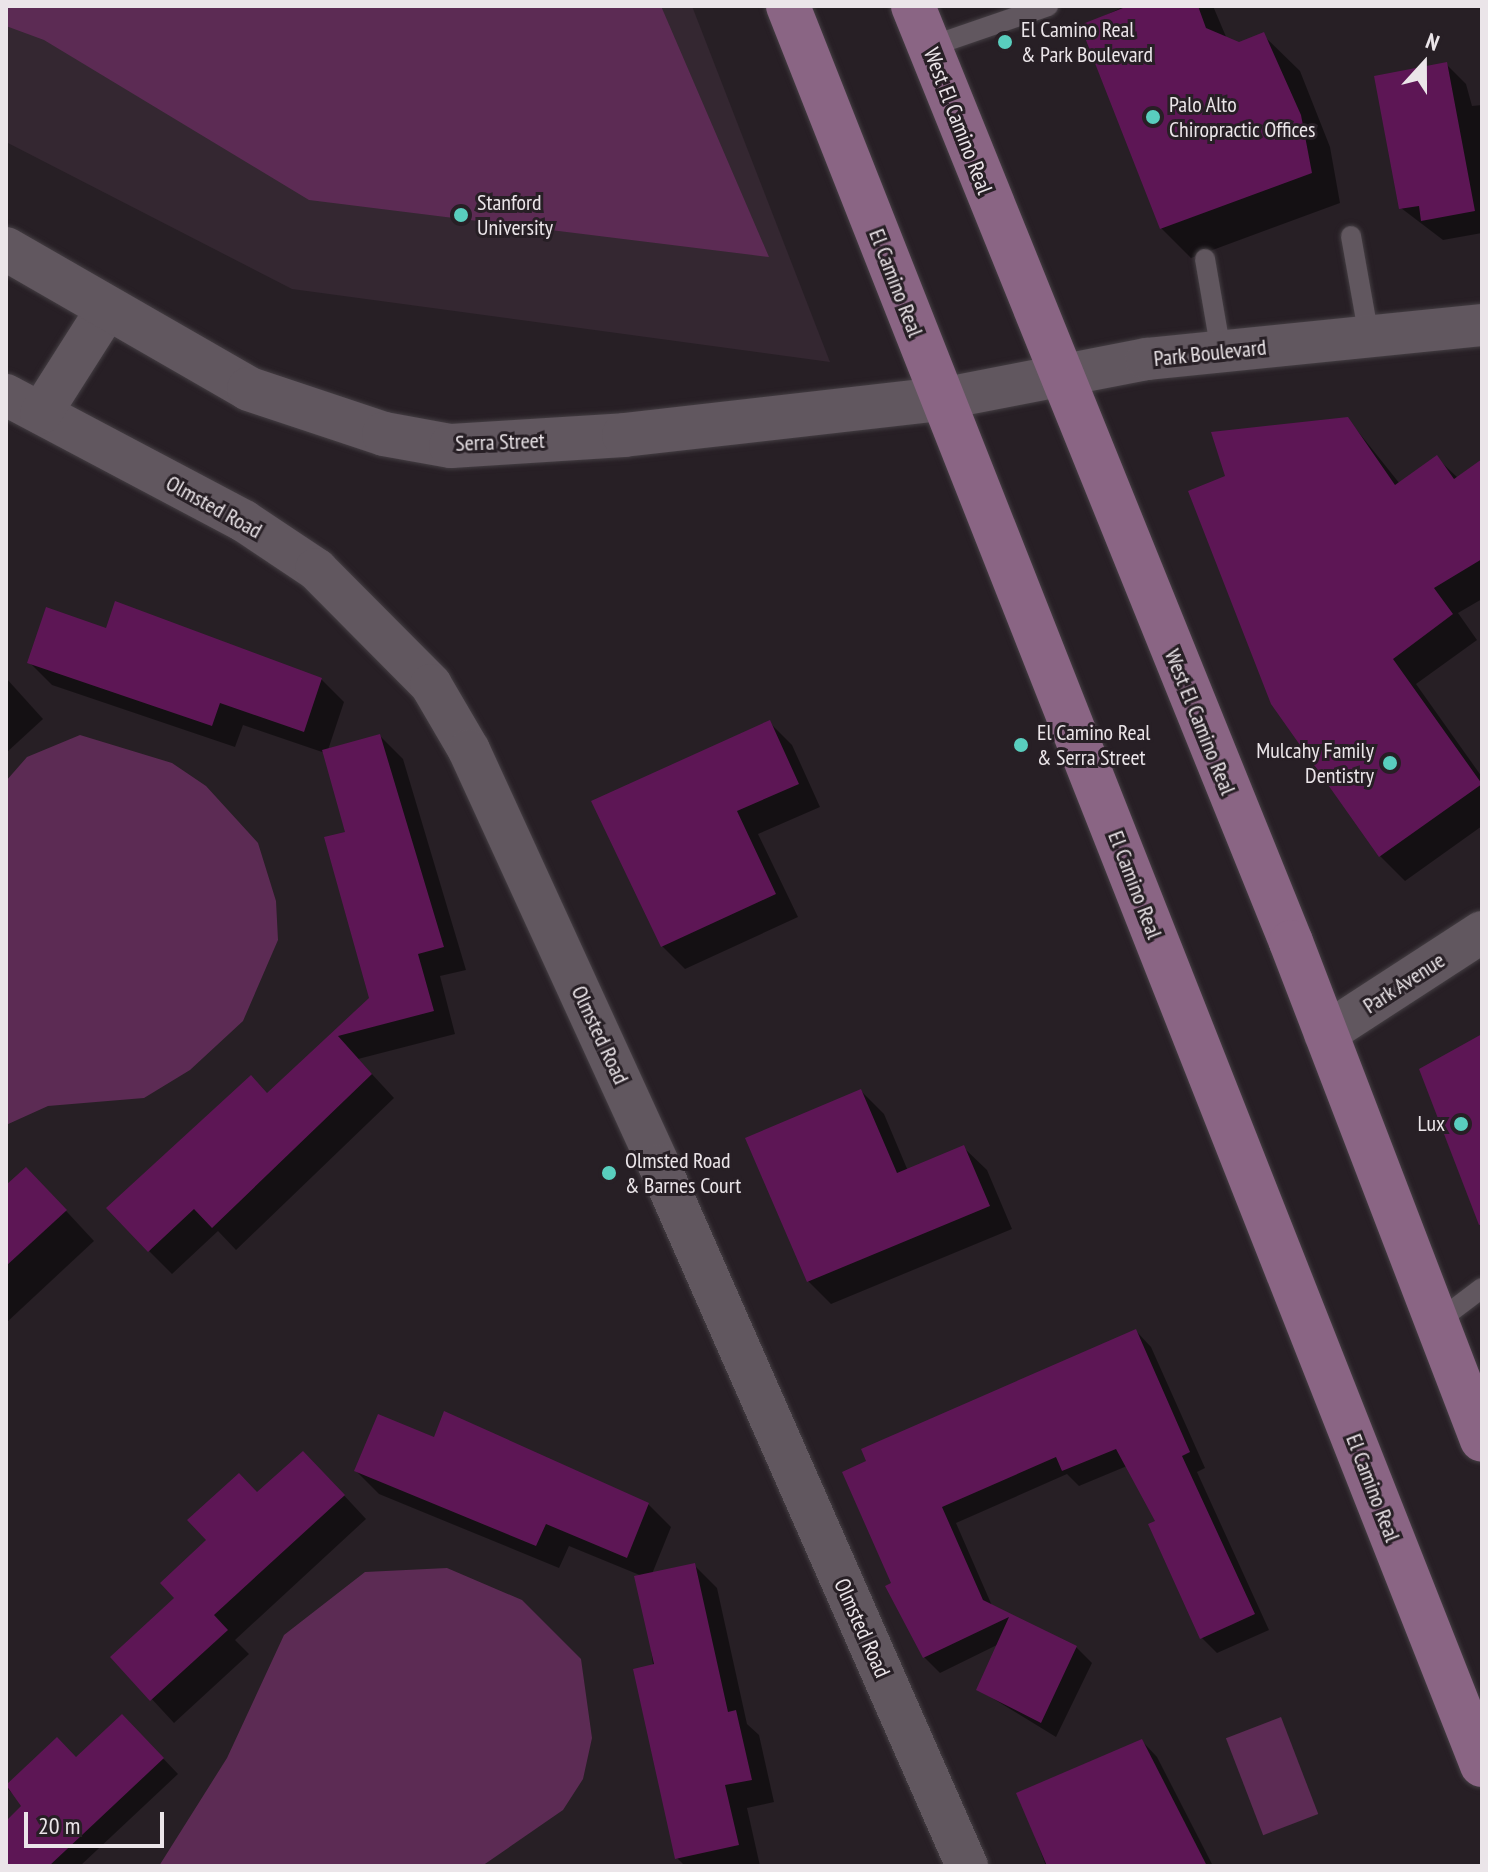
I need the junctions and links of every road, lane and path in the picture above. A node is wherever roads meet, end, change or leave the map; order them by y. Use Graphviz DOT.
graph roads {
  1 [pos="788,6"];
  2 [pos="913,6"];
  3 [pos="1048,6"];
  4 [pos="929,47"];
  5 [pos="1351,236"];
  6 [pos="6,249"];
  7 [pos="1205,259"];
  8 [pos="107,309"];
  9 [pos="1482,325"];
  10 [pos="1369,337"];
  11 [pos="1221,352"];
  12 [pos="1059,375"];
  13 [pos="941,399"];
  14 [pos="24,404"];
  15 [pos="1482,932"];
  16 [pos="1325,1034"];
  17 [pos="1482,1288"];
  18 [pos="1437,1322"];
  19 [pos="1482,1440"];
  20 [pos="1482,1765"];
  21 [pos="967,1866"];
  1 -- 13 [label="main road, El Camino Real"];
  2 -- 4 [label="main road, West El Camino Real"];
  3 -- 4 [label="lane"];
  4 -- 12 [label="main road, West El Camino Real"];
  5 -- 10 [label="lane"];
  6 -- 8 [label="street, Serra Street"];
  7 -- 11 [label="lane"];
  8 -- 13 [label="street, Serra Street"];
  8 -- 14 [label="street"];
  9 -- 10 [label="street, Park Boulevard"];
  10 -- 11 [label="street, Park Boulevard"];
  11 -- 12 [label="street, Park Boulevard"];
  12 -- 13 [label="street, Park Boulevard"];
  12 -- 16 [label="main road, West El Camino Real"];
  13 -- 20 [label="main road, El Camino Real"];
  14 -- 21 [label="street, Olmsted Road"];
  15 -- 16 [label="street, Park Avenue"];
  16 -- 18 [label="main road, West El Camino Real"];
  17 -- 18 [label="lane"];
  18 -- 19 [label="main road, West El Camino Real"];
}
